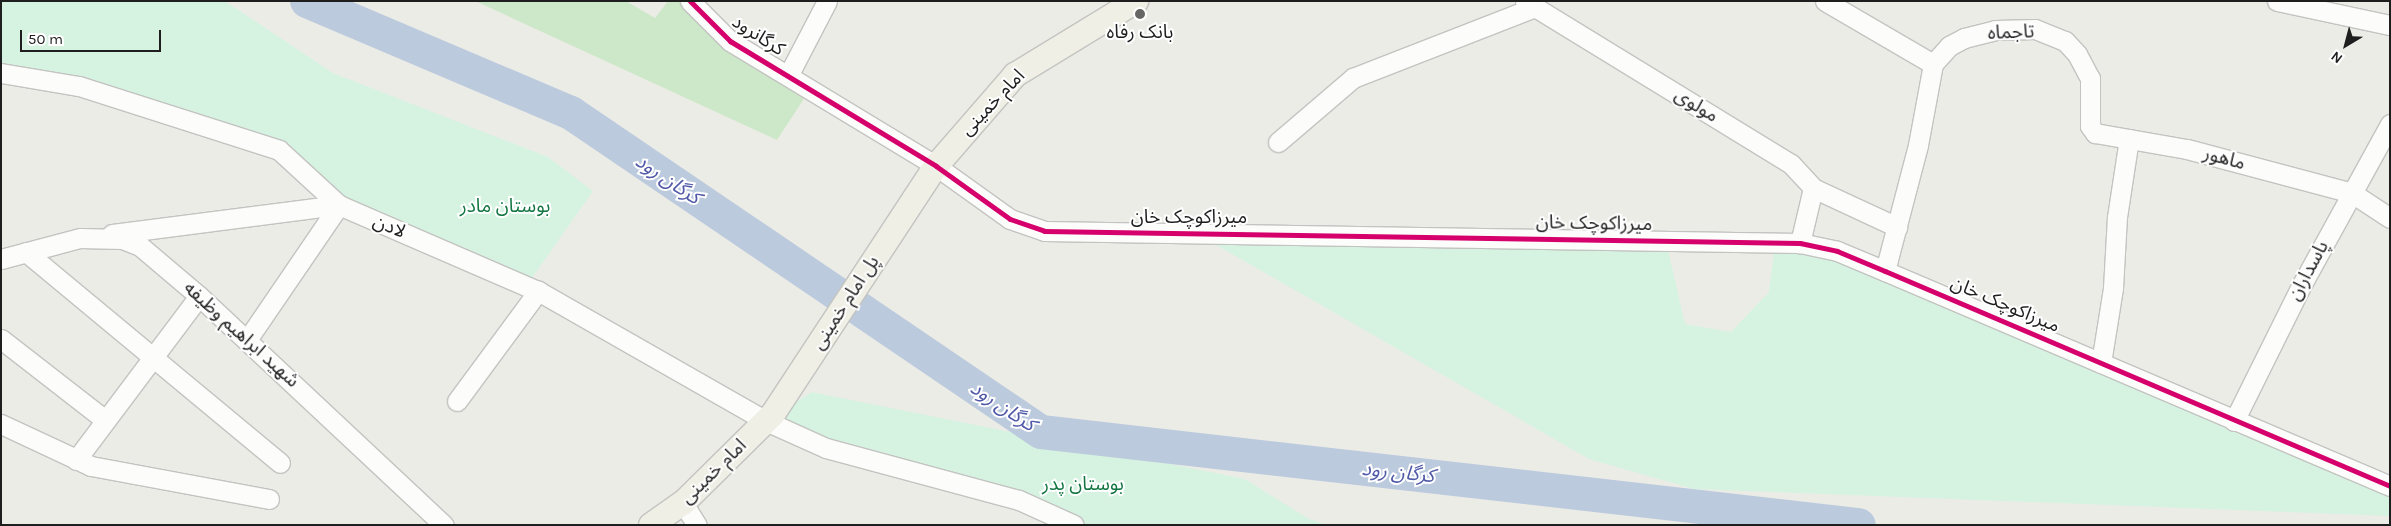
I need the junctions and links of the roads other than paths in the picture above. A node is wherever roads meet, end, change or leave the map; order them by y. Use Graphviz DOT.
graph roads {
  1 [pos="690,1"];
  2 [pos="827,1"];
  3 [pos="1136,1"];
  4 [pos="1824,1"];
  5 [pos="2276,1"];
  6 [pos="1530,3"];
  7 [pos="2390,24"];
  8 [pos="1933,64"];
  9 [pos="1,72"];
  10 [pos="789,74"];
  11 [pos="2390,124"];
  12 [pos="2092,129"];
  13 [pos="2129,138"];
  14 [pos="1278,142"];
  15 [pos="936,166"];
  16 [pos="1813,188"];
  17 [pos="918,192"];
  18 [pos="2352,193"];
  19 [pos="339,205"];
  20 [pos="2390,218"];
  21 [pos="1897,227"];
  22 [pos="80,238"];
  23 [pos="1800,243"];
  24 [pos="26,252"];
  25 [pos="1,259"];
  26 [pos="1885,271"];
  27 [pos="538,291"];
  28 [pos="199,296"];
  29 [pos="1,339"];
  30 [pos="247,340"];
  31 [pos="153,358"];
  32 [pos="2101,363"];
  33 [pos="457,401"];
  34 [pos="769,418"];
  35 [pos="105,420"];
  36 [pos="2234,421"];
  37 [pos="1,424"];
  38 [pos="76,460"];
  39 [pos="280,463"];
  40 [pos="2390,486"];
  41 [pos="269,499"];
  42 [pos="682,504"];
  43 [pos="444,525"];
  44 [pos="651,525"];
  45 [pos="697,525"];
  46 [pos="1074,525"];
  1 -- 10 [label="street, کرگانرود"];
  2 -- 10 [label="street"];
  3 -- 15 [label="main road, امام خمینی"];
  4 -- 8 [label="street"];
  5 -- 7 [label="street"];
  6 -- 14 [label="street"];
  6 -- 16 [label="street, مولوی"];
  8 -- 12 [label="street, تاجماه"];
  8 -- 21 [label="street, تاجماه"];
  9 -- 19 [label="street, لادن"];
  10 -- 15 [label="street, کرگانرود"];
  11 -- 18 [label="street, پاسداران"];
  12 -- 13 [label="street, ماهور"];
  13 -- 18 [label="street, ماهور"];
  13 -- 32 [label="street"];
  15 -- 17 [label="main road, امام خمینی"];
  15 -- 23 [label="street, میرزاکوچک خان"];
  16 -- 21 [label="street"];
  16 -- 23 [label="street"];
  17 -- 34 [label="main road, پل امام خمینی"];
  18 -- 20 [label="street, ماهور"];
  18 -- 36 [label="street, پاسداران"];
  19 -- 22 [label="street"];
  19 -- 27 [label="street, لادن"];
  19 -- 30 [label="street"];
  21 -- 26 [label="street, تاجماه"];
  22 -- 24 [label="street, شهید ابراهیم وظیفه"];
  22 -- 28 [label="street, شهید ابراهیم وظیفه"];
  23 -- 26 [label="street, میرزاکوچک خان"];
  24 -- 25 [label="street, شهید ابراهیم وظیفه"];
  24 -- 31 [label="street"];
  26 -- 32 [label="street, میرزاکوچک خان"];
  27 -- 33 [label="street"];
  27 -- 34 [label="street, لادن"];
  28 -- 30 [label="street, شهید ابراهیم وظیفه"];
  28 -- 31 [label="street"];
  29 -- 35 [label="street"];
  30 -- 43 [label="street, شهید ابراهیم وظیفه"];
  31 -- 35 [label="street"];
  31 -- 39 [label="street"];
  32 -- 36 [label="street, میرزاکوچک خان"];
  34 -- 42 [label="main road, امام خمینی"];
  34 -- 46 [label="street, لادن"];
  35 -- 38 [label="street"];
  36 -- 40 [label="street, میرزاکوچک خان"];
  37 -- 38 [label="street"];
  38 -- 41 [label="street"];
  42 -- 44 [label="main road, امام خمینی"];
  42 -- 45 [label="street"];
}
